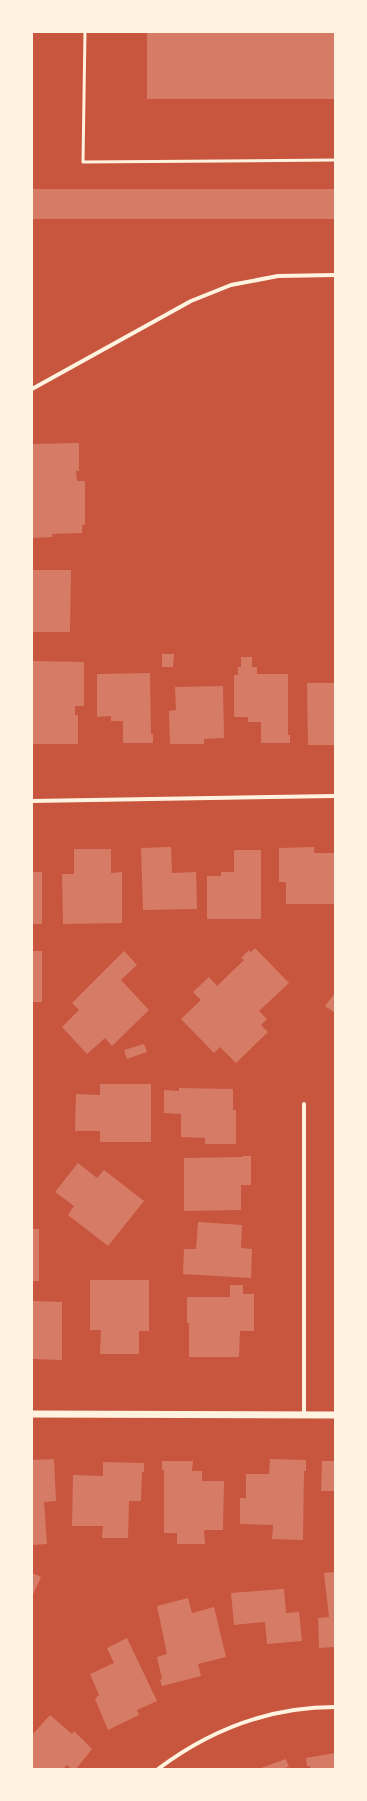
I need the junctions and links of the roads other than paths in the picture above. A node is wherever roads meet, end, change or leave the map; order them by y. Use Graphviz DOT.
graph roads {
  1 [pos="85,32"];
  2 [pos="335,160"];
  3 [pos="335,275"];
  4 [pos="32,389"];
  5 [pos="335,796"];
  6 [pos="32,801"];
  7 [pos="304,1104"];
  8 [pos="32,1414"];
  9 [pos="304,1415"];
  10 [pos="335,1415"];
  11 [pos="335,1707"];
  12 [pos="158,1769"];
  1 -- 2 [label="lane"];
  3 -- 4 [label="street"];
  5 -- 6 [label="street"];
  7 -- 9 [label="street"];
  8 -- 9 [label="street"];
  9 -- 10 [label="street"];
  11 -- 12 [label="street"];
}
